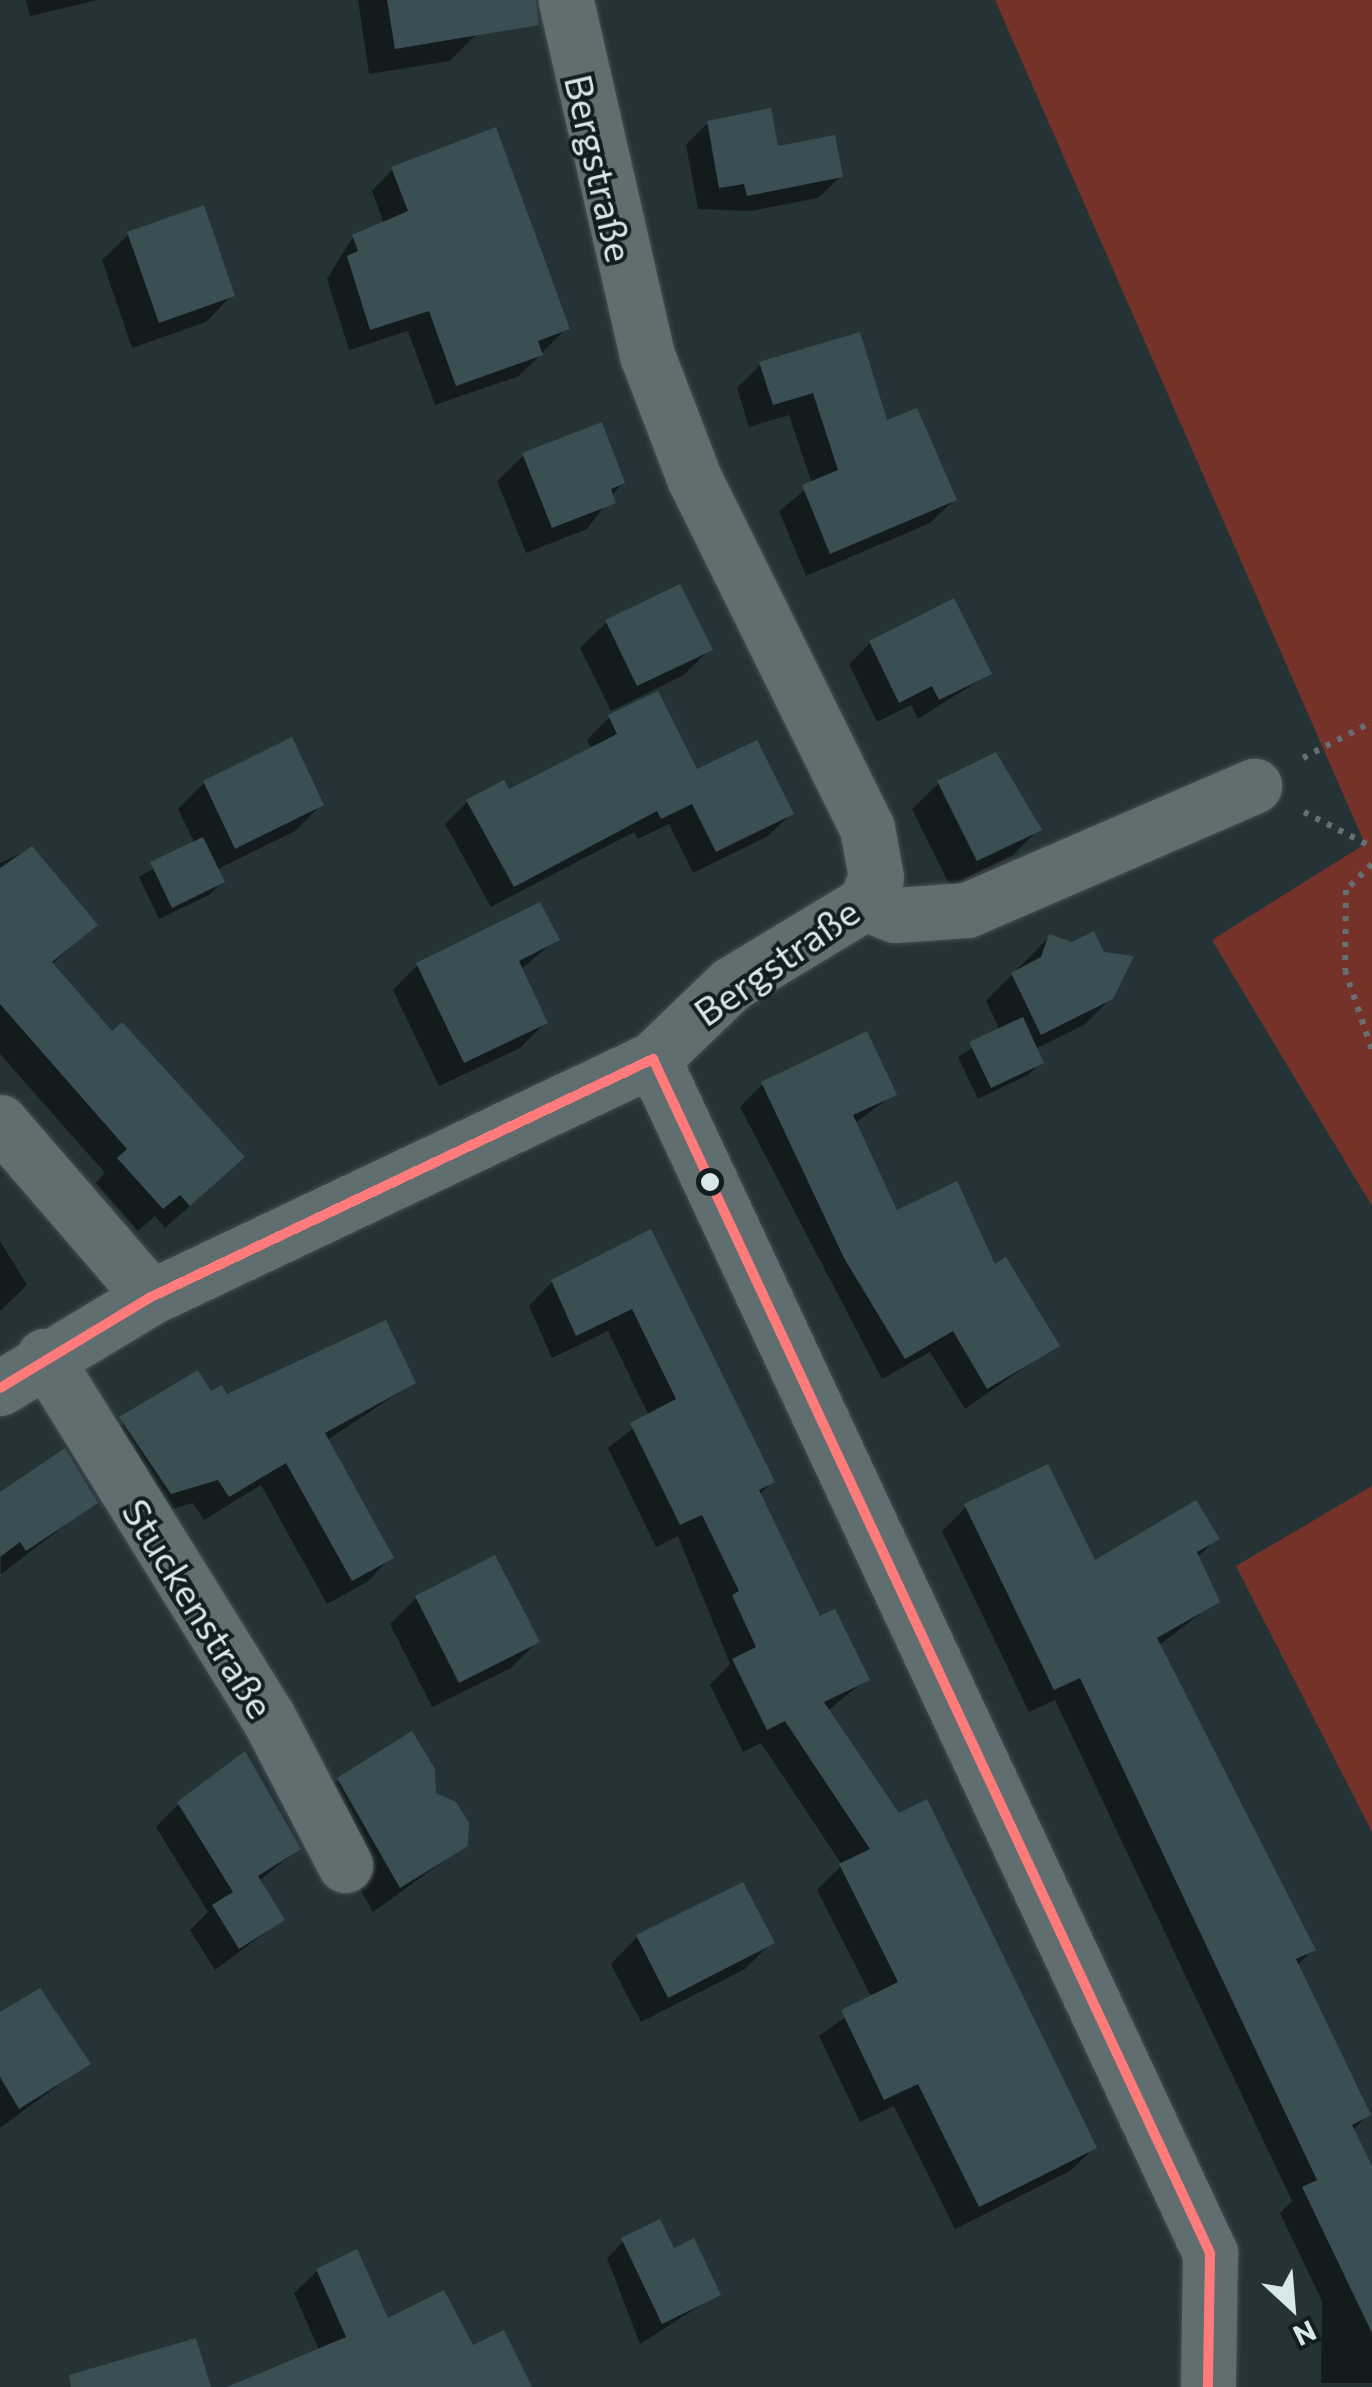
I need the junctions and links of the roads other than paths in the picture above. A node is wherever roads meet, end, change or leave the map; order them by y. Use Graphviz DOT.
graph roads {
  1 [pos="566,0"];
  2 [pos="1254,786"];
  3 [pos="865,903"];
  4 [pos="653,1060"];
  5 [pos="0,1122"];
  6 [pos="151,1297"];
  7 [pos="44,1356"];
  8 [pos="0,1388"];
  9 [pos="345,1864"];
  10 [pos="1208,2387"];
  1 -- 3 [label="street, Bergstraße"];
  2 -- 3 [label="street"];
  3 -- 4 [label="street, Bergstraße"];
  4 -- 6 [label="street"];
  4 -- 10 [label="street"];
  5 -- 6 [label="street"];
  6 -- 7 [label="street"];
  7 -- 8 [label="street"];
  7 -- 9 [label="street, Stuckenstraße"];
}
